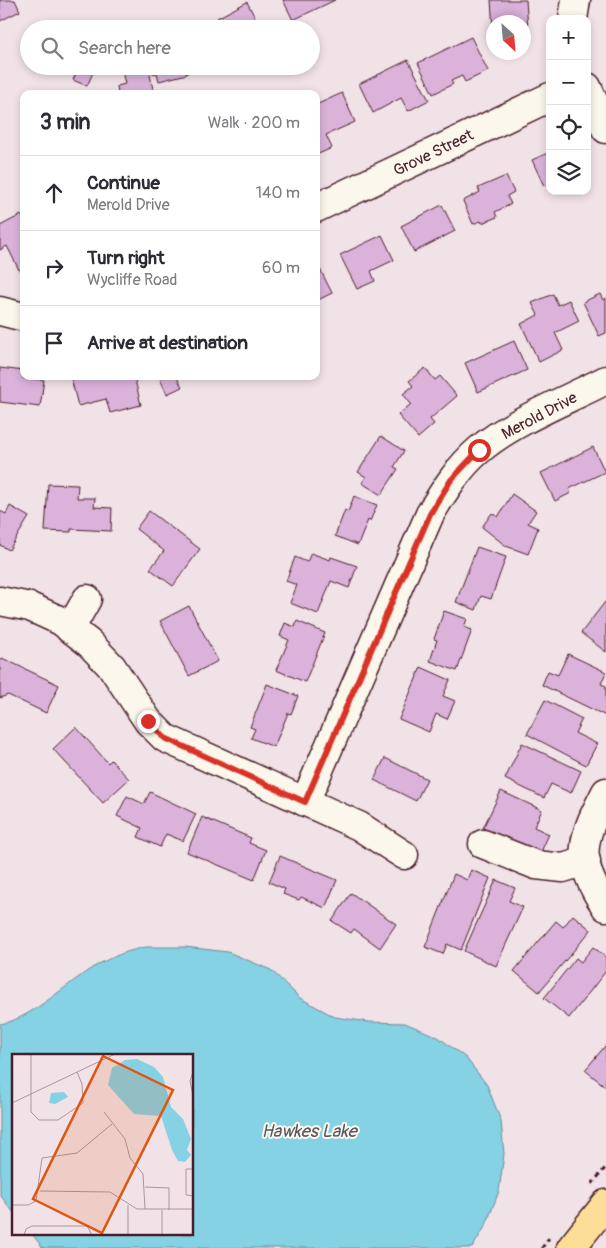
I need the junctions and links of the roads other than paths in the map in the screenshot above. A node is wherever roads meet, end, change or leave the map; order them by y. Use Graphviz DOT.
graph roads {
  1 [pos="576,0"];
  2 [pos="574,15"];
  3 [pos="591,96"];
  4 [pos="546,99"];
  5 [pos="606,129"];
  6 [pos="320,206"];
  7 [pos="0,311"];
  8 [pos="20,315"];
  9 [pos="606,380"];
  10 [pos="87,599"];
  11 [pos="0,601"];
  12 [pos="70,629"];
  13 [pos="606,792"];
  14 [pos="305,802"];
  15 [pos="484,844"];
  16 [pos="404,856"];
  17 [pos="586,861"];
  18 [pos="606,907"];
  19 [pos="606,1204"];
  20 [pos="571,1248"];
  1 -- 2 [label="street"];
  3 -- 5 [label="street"];
  4 -- 6 [label="street, Grove Street"];
  7 -- 8 [label="street"];
  9 -- 14 [label="street, Merold Drive"];
  10 -- 12 [label="street"];
  11 -- 12 [label="street"];
  12 -- 14 [label="street"];
  13 -- 17 [label="street"];
  14 -- 16 [label="street"];
  15 -- 17 [label="street"];
  17 -- 18 [label="street"];
  19 -- 20 [label="main road"];
}
